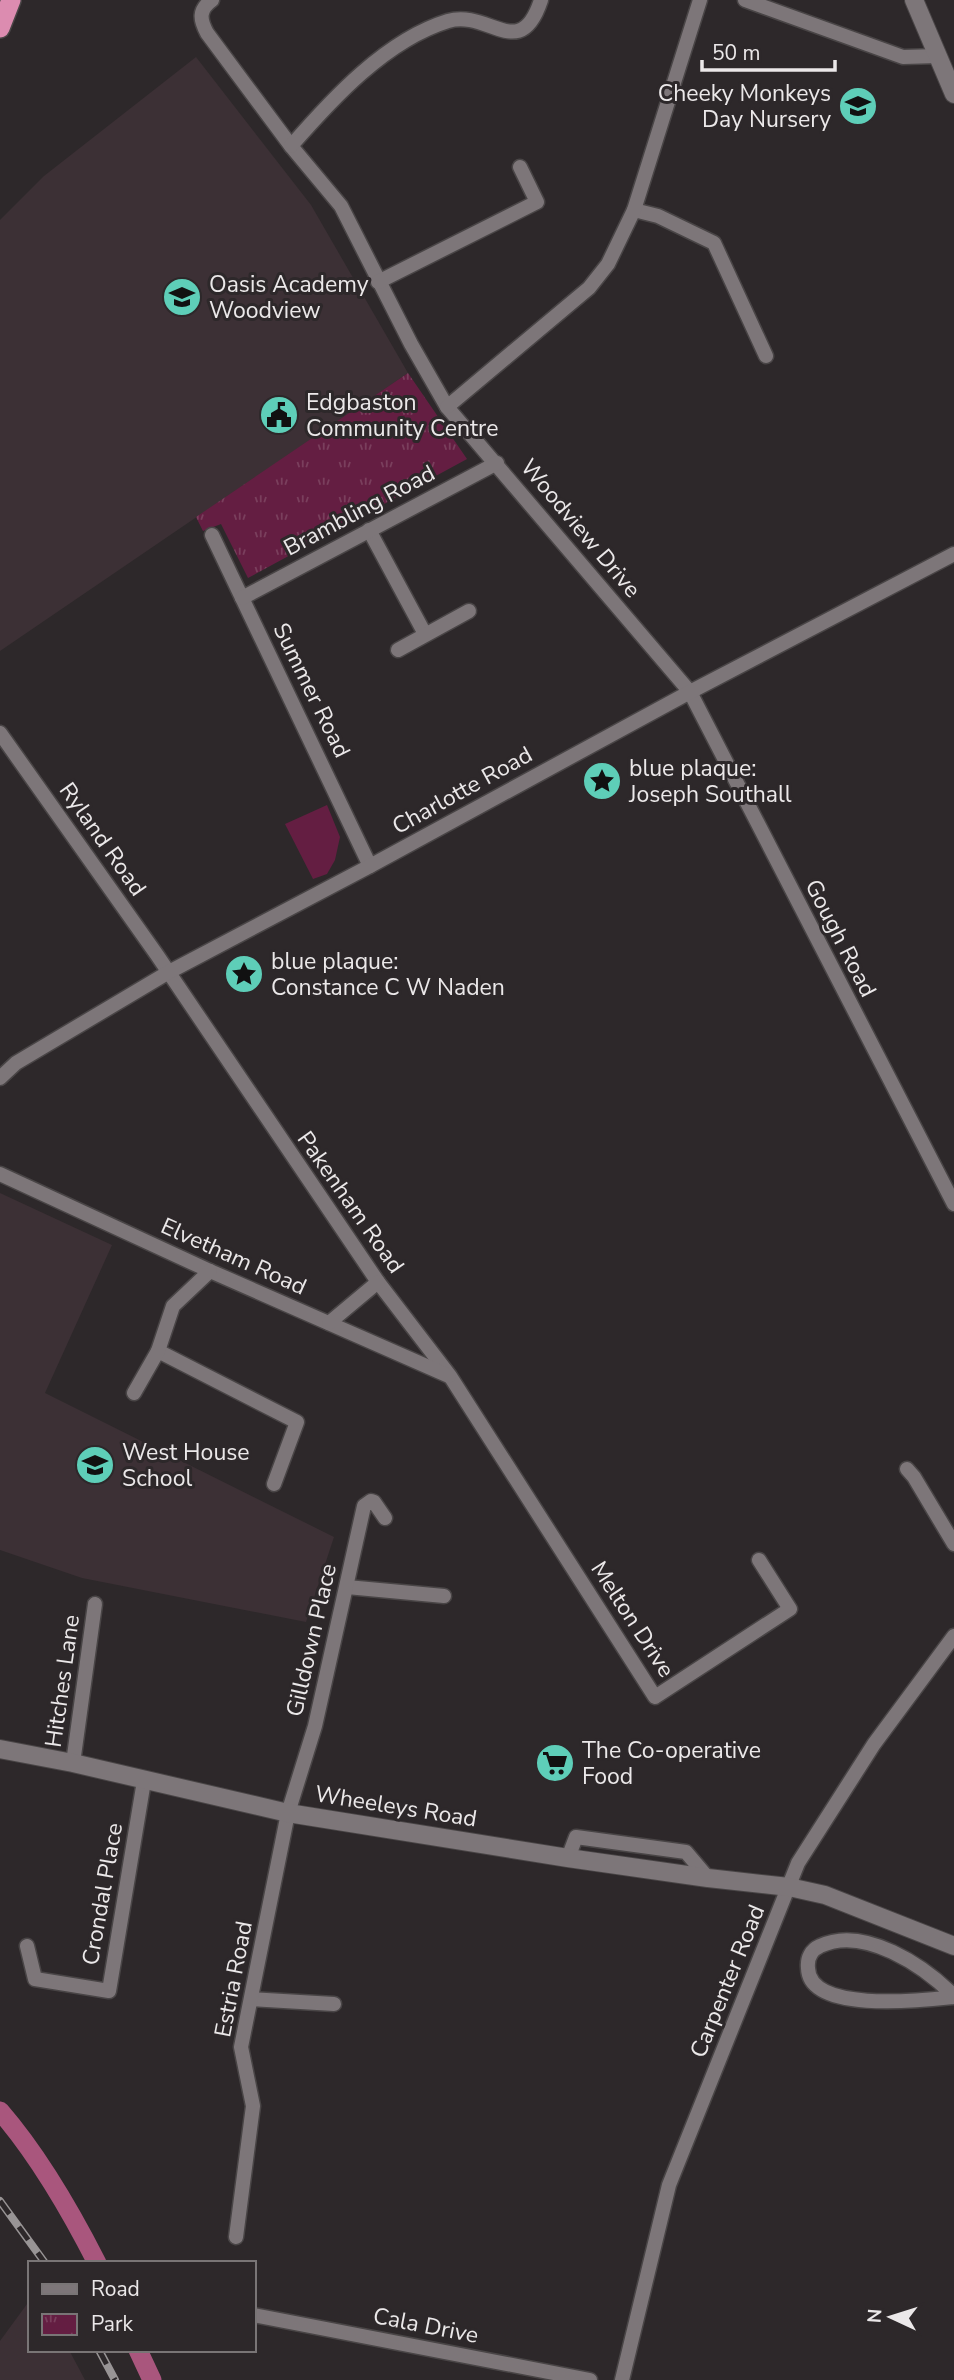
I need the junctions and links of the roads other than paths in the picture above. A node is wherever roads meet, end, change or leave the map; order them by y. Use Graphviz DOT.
graph roads {
  1 [pos="11,0"];
  2 [pos="212,0"];
  3 [pos="541,0"];
  4 [pos="700,0"];
  5 [pos="745,0"];
  6 [pos="914,0"];
  7 [pos="0,28"];
  8 [pos="938,56"];
  9 [pos="954,94"];
  10 [pos="290,146"];
  11 [pos="520,167"];
  12 [pos="634,209"];
  13 [pos="378,282"];
  14 [pos="766,356"];
  15 [pos="447,407"];
  16 [pos="496,463"];
  17 [pos="369,530"];
  18 [pos="212,535"];
  19 [pos="954,554"];
  20 [pos="242,598"];
  21 [pos="469,611"];
  22 [pos="425,634"];
  23 [pos="398,650"];
  24 [pos="690,692"];
  25 [pos="0,733"];
  26 [pos="370,866"];
  27 [pos="169,972"];
  28 [pos="0,1078"];
  29 [pos="0,1174"];
  30 [pos="954,1204"];
  31 [pos="210,1271"];
  32 [pos="378,1282"];
  33 [pos="329,1323"];
  34 [pos="158,1351"];
  35 [pos="450,1376"];
  36 [pos="134,1393"];
  37 [pos="499,1455"];
  38 [pos="907,1469"];
  39 [pos="274,1484"];
  40 [pos="385,1518"];
  41 [pos="954,1544"];
  42 [pos="759,1560"];
  43 [pos="347,1587"];
  44 [pos="444,1596"];
  45 [pos="95,1604"];
  46 [pos="954,1636"];
  47 [pos="0,1749"];
  48 [pos="73,1763"];
  49 [pos="144,1781"];
  50 [pos="288,1813"];
  51 [pos="789,1887"];
  52 [pos="27,1945"];
  53 [pos="954,1947"];
  54 [pos="954,1996"];
  55 [pos="251,1999"];
  56 [pos="334,2004"];
  57 [pos="236,2237"];
  58 [pos="256,2315"];
  59 [pos="590,2380"];
  60 [pos="622,2380"];
  1 -- 7 [label="highway"];
  2 -- 10 [label="street, Woodview Drive"];
  3 -- 10 [label="street"];
  4 -- 12 [label="street"];
  5 -- 8 [label="street"];
  6 -- 8 [label="street"];
  8 -- 9 [label="street"];
  10 -- 13 [label="street, Woodview Drive"];
  11 -- 13 [label="street"];
  12 -- 14 [label="street"];
  12 -- 15 [label="street"];
  13 -- 15 [label="street, Woodview Drive"];
  15 -- 16 [label="street, Woodview Drive"];
  16 -- 17 [label="street, Brambling Road"];
  16 -- 24 [label="street, Woodview Drive"];
  17 -- 20 [label="street, Brambling Road"];
  17 -- 22 [label="street"];
  18 -- 20 [label="street, Summer Road"];
  19 -- 24 [label="street, Charlotte Road"];
  20 -- 26 [label="street, Summer Road"];
  21 -- 22 [label="street"];
  22 -- 23 [label="street"];
  24 -- 26 [label="street, Charlotte Road"];
  24 -- 30 [label="street, Gough Road"];
  25 -- 27 [label="street, Ryland Road"];
  26 -- 27 [label="street, Charlotte Road"];
  27 -- 28 [label="street, Charlotte Road"];
  27 -- 32 [label="street, Pakenham Road"];
  29 -- 31 [label="street, Elvetham Road"];
  31 -- 33 [label="street, Elvetham Road"];
  31 -- 34 [label="street"];
  32 -- 33 [label="street"];
  32 -- 35 [label="street, Pakenham Road"];
  33 -- 35 [label="street, Elvetham Road"];
  34 -- 36 [label="street"];
  34 -- 39 [label="street"];
  35 -- 37 [label="street, Pakenham Road"];
  37 -- 42 [label="street, Melton Drive"];
  38 -- 41 [label="street"];
  40 -- 43 [label="street, Gilldown Place"];
  43 -- 44 [label="street"];
  43 -- 50 [label="street, Gilldown Place"];
  45 -- 48 [label="street, Hitches Lane"];
  46 -- 51 [label="street, Carpenter Road"];
  47 -- 48 [label="street, Wheeleys Road"];
  48 -- 49 [label="street, Wheeleys Road"];
  49 -- 50 [label="street, Wheeleys Road"];
  49 -- 52 [label="street, Crondal Place"];
  50 -- 51 [label="street, Wheeleys Road"];
  50 -- 55 [label="street, Estria Road"];
  51 -- 53 [label="street, Wheeleys Road"];
  51 -- 60 [label="street, Carpenter Road"];
  54 -- 54 [label="street"];
  55 -- 56 [label="street"];
  55 -- 57 [label="street, Estria Road"];
  58 -- 59 [label="street, Cala Drive"];
}
